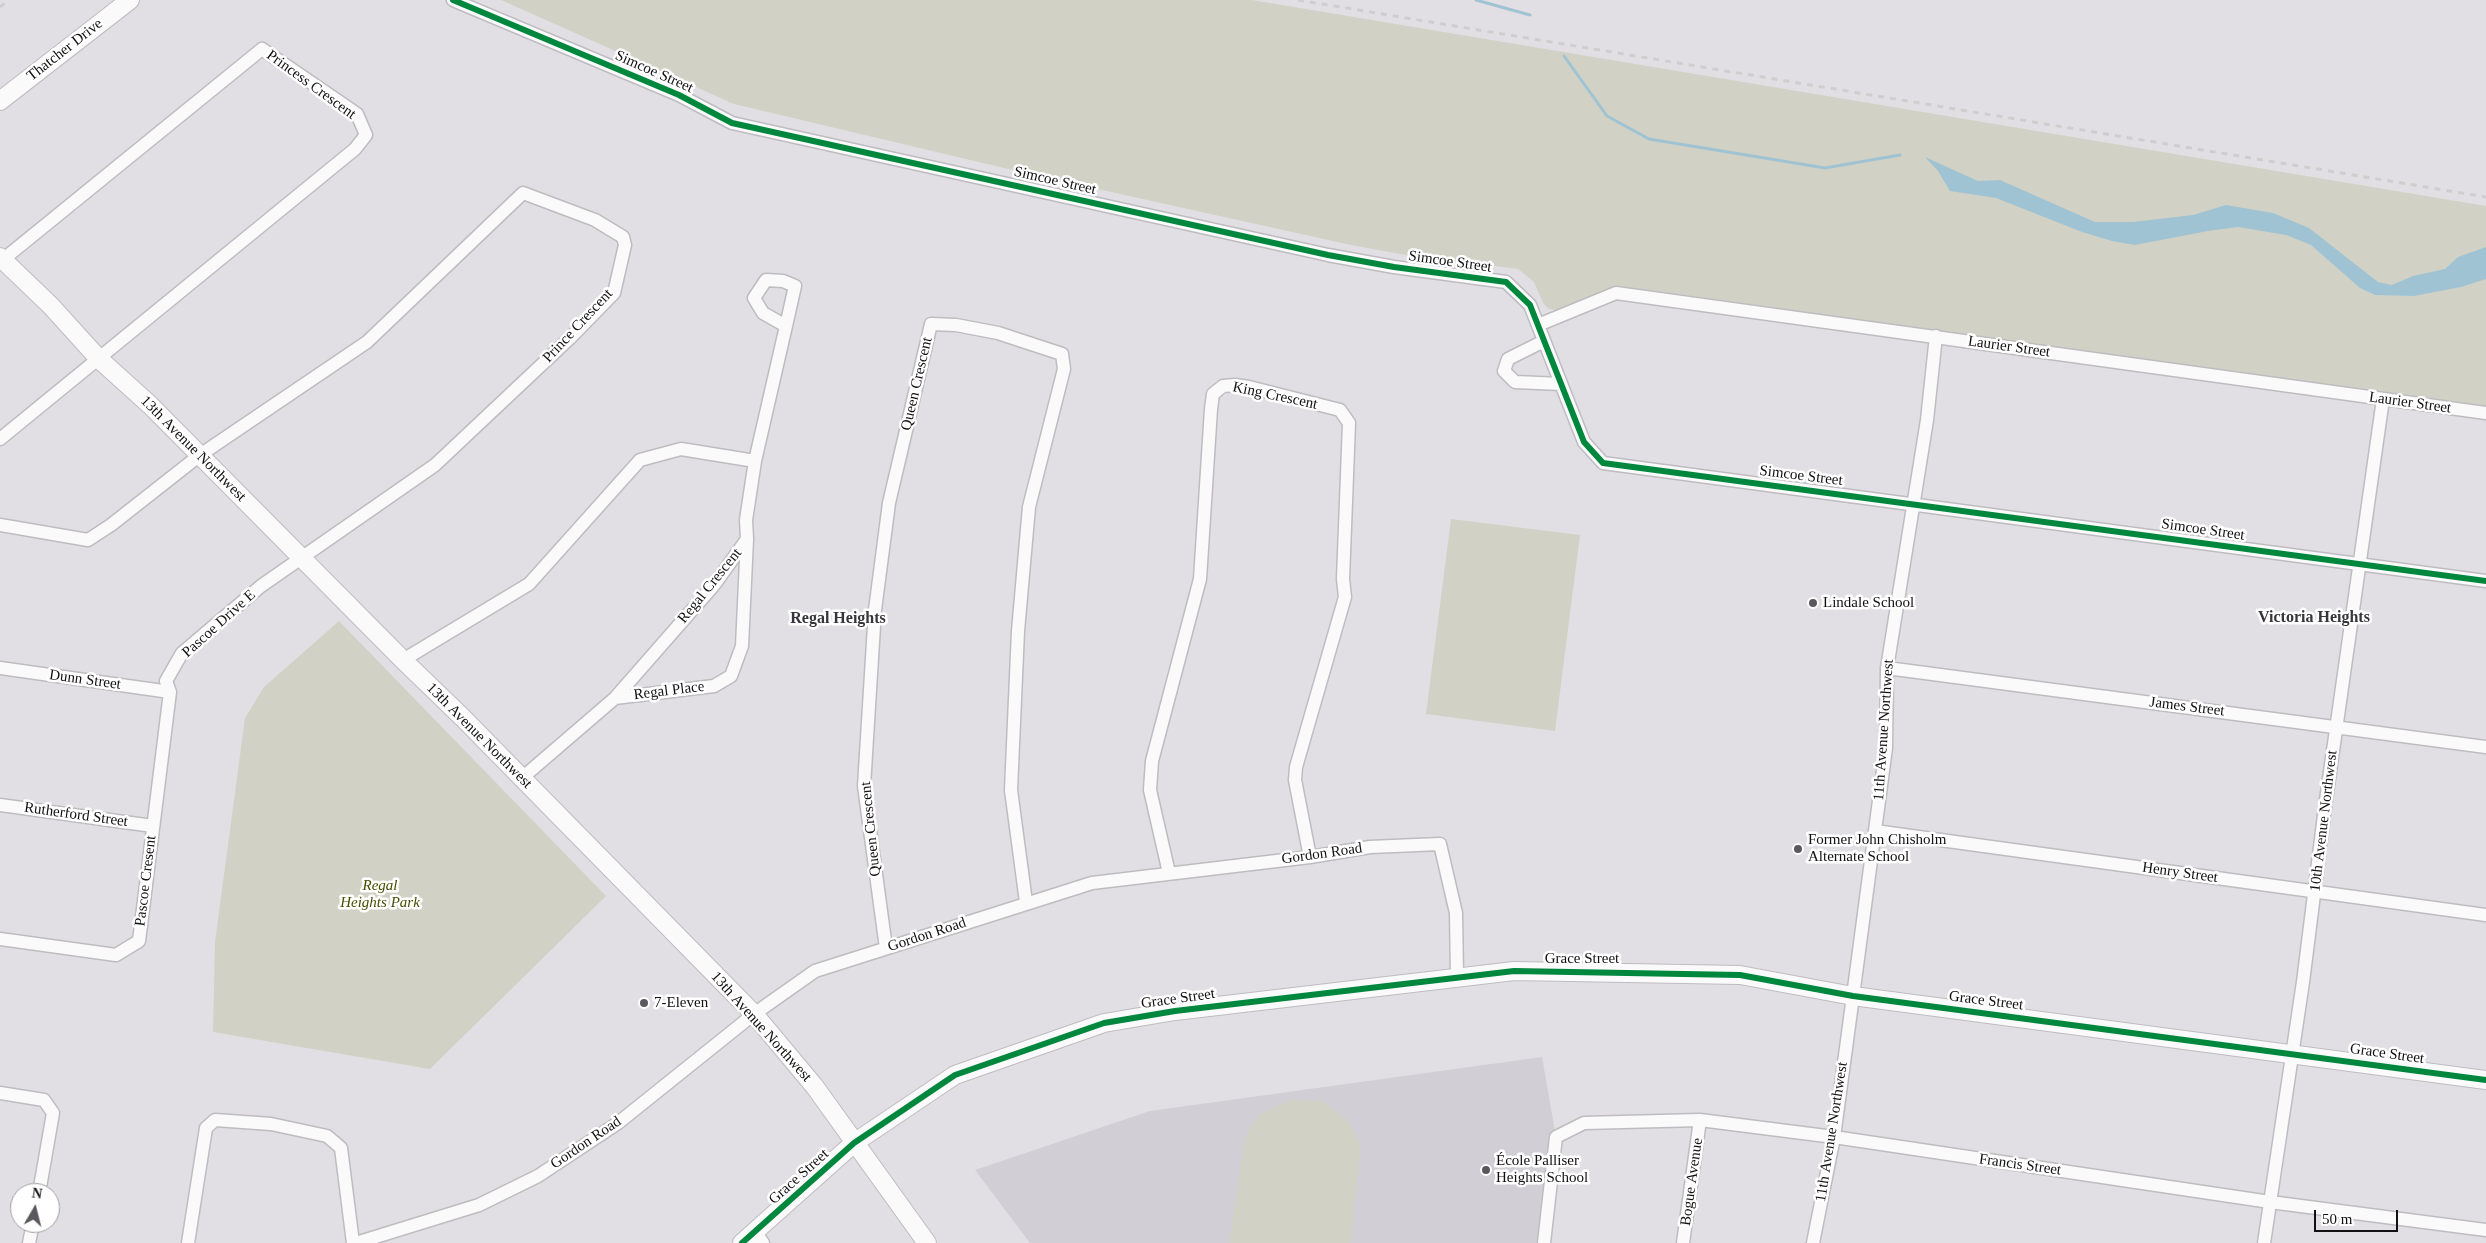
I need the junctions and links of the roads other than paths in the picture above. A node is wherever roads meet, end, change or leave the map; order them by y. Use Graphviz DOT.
graph roads {
  1 [pos="130,0"];
  2 [pos="453,0"];
  3 [pos="0,101"];
  4 [pos="1,260"];
  5 [pos="1538,325"];
  6 [pos="786,326"];
  7 [pos="1936,336"];
  8 [pos="1544,341"];
  9 [pos="99,359"];
  10 [pos="1561,384"];
  11 [pos="2383,399"];
  12 [pos="2486,414"];
  13 [pos="0,439"];
  14 [pos="200,455"];
  15 [pos="755,462"];
  16 [pos="1912,503"];
  17 [pos="0,525"];
  18 [pos="747,539"];
  19 [pos="301,558"];
  20 [pos="2358,563"];
  21 [pos="2486,581"];
  22 [pos="403,660"];
  23 [pos="0,668"];
  24 [pos="1887,668"];
  25 [pos="170,692"];
  26 [pos="615,698"];
  27 [pos="2337,726"];
  28 [pos="2486,747"];
  29 [pos="522,778"];
  30 [pos="0,805"];
  31 [pos="153,826"];
  32 [pos="1875,831"];
  33 [pos="1310,857"];
  34 [pos="1169,873"];
  35 [pos="2315,891"];
  36 [pos="1026,902"];
  37 [pos="2486,915"];
  38 [pos="0,939"];
  39 [pos="886,948"];
  40 [pos="1457,977"];
  41 [pos="1853,996"];
  42 [pos="754,1014"];
  43 [pos="2292,1053"];
  44 [pos="2486,1080"];
  45 [pos="0,1093"];
  46 [pos="1700,1120"];
  47 [pos="1834,1137"];
  48 [pos="854,1143"];
  49 [pos="41,1183"];
  50 [pos="2270,1202"];
  51 [pos="2486,1230"];
  52 [pos="754,1240"];
  53 [pos="188,1243"];
  54 [pos="354,1243"];
  55 [pos="927,1243"];
  56 [pos="1544,1243"];
  57 [pos="1683,1243"];
  58 [pos="1814,1243"];
  59 [pos="2264,1243"];
  1 -- 3 [label="street, Thatcher Drive"];
  2 -- 5 [label="street, Simcoe Street"];
  4 -- 9 [label="street, 13th Avenue Northwest"];
  4 -- 9 [label="street, Princess Crescent"];
  5 -- 7 [label="street, Laurier Street"];
  5 -- 8 [label="street, Simcoe Street"];
  6 -- 15 [label="street"];
  7 -- 11 [label="street, Laurier Street"];
  7 -- 16 [label="street, 11th Avenue Northwest"];
  8 -- 10 [label="street, Simcoe Street"];
  8 -- 10 [label="street"];
  9 -- 13 [label="street"];
  9 -- 14 [label="street, 13th Avenue Northwest"];
  10 -- 16 [label="street, Simcoe Street"];
  11 -- 12 [label="street, Laurier Street"];
  11 -- 20 [label="street, 10th Avenue Northwest"];
  14 -- 17 [label="street"];
  14 -- 19 [label="street, 13th Avenue Northwest"];
  14 -- 19 [label="street, Prince Crescent"];
  15 -- 18 [label="street, Regal Crescent"];
  15 -- 22 [label="street"];
  16 -- 20 [label="street, Simcoe Street"];
  16 -- 24 [label="street, 11th Avenue Northwest"];
  18 -- 26 [label="street, Regal Crescent"];
  18 -- 26 [label="street, Regal Place"];
  19 -- 22 [label="street, 13th Avenue Northwest"];
  19 -- 25 [label="street, Pascoe Drive E"];
  20 -- 21 [label="street, Simcoe Street"];
  20 -- 27 [label="street, 10th Avenue Northwest"];
  22 -- 29 [label="street, 13th Avenue Northwest"];
  23 -- 25 [label="street, Dunn Street"];
  24 -- 27 [label="street, James Street"];
  24 -- 32 [label="street, 11th Avenue Northwest"];
  25 -- 31 [label="street, Pascoe Drive E"];
  26 -- 29 [label="street, Regal Crescent"];
  27 -- 28 [label="street, James Street"];
  27 -- 35 [label="street, 10th Avenue Northwest"];
  29 -- 42 [label="street, 13th Avenue Northwest"];
  30 -- 31 [label="street, Rutherford Street"];
  31 -- 38 [label="street, Pascoe Cresent"];
  32 -- 35 [label="street, Henry Street"];
  32 -- 41 [label="street, 11th Avenue Northwest"];
  33 -- 34 [label="street, Gordon Road"];
  33 -- 34 [label="street, King Crescent"];
  33 -- 40 [label="street, Gordon Road"];
  34 -- 36 [label="street, Gordon Road"];
  35 -- 37 [label="street, Henry Street"];
  35 -- 43 [label="street, 10th Avenue Northwest"];
  36 -- 39 [label="street, Gordon Road"];
  36 -- 39 [label="street, Queen Crescent"];
  39 -- 42 [label="street, Gordon Road"];
  40 -- 41 [label="street, Grace Street"];
  40 -- 48 [label="street, Grace Street"];
  41 -- 43 [label="street, Grace Street"];
  41 -- 47 [label="street, 11th Avenue Northwest"];
  42 -- 48 [label="street, 13th Avenue Northwest"];
  42 -- 54 [label="street, Gordon Road"];
  43 -- 44 [label="street, Grace Street"];
  43 -- 50 [label="street, 10th Avenue Northwest"];
  45 -- 49 [label="street"];
  46 -- 47 [label="street, Francis Street"];
  46 -- 56 [label="street, Francis Street"];
  46 -- 57 [label="street, Bogue Avenue"];
  47 -- 50 [label="street, Francis Street"];
  47 -- 58 [label="street, 11th Avenue Northwest"];
  48 -- 52 [label="street, Grace Street"];
  48 -- 55 [label="street, 13th Avenue Northwest"];
  50 -- 51 [label="street, Francis Street"];
  50 -- 59 [label="street, 10th Avenue Northwest"];
  53 -- 54 [label="street"];
}
